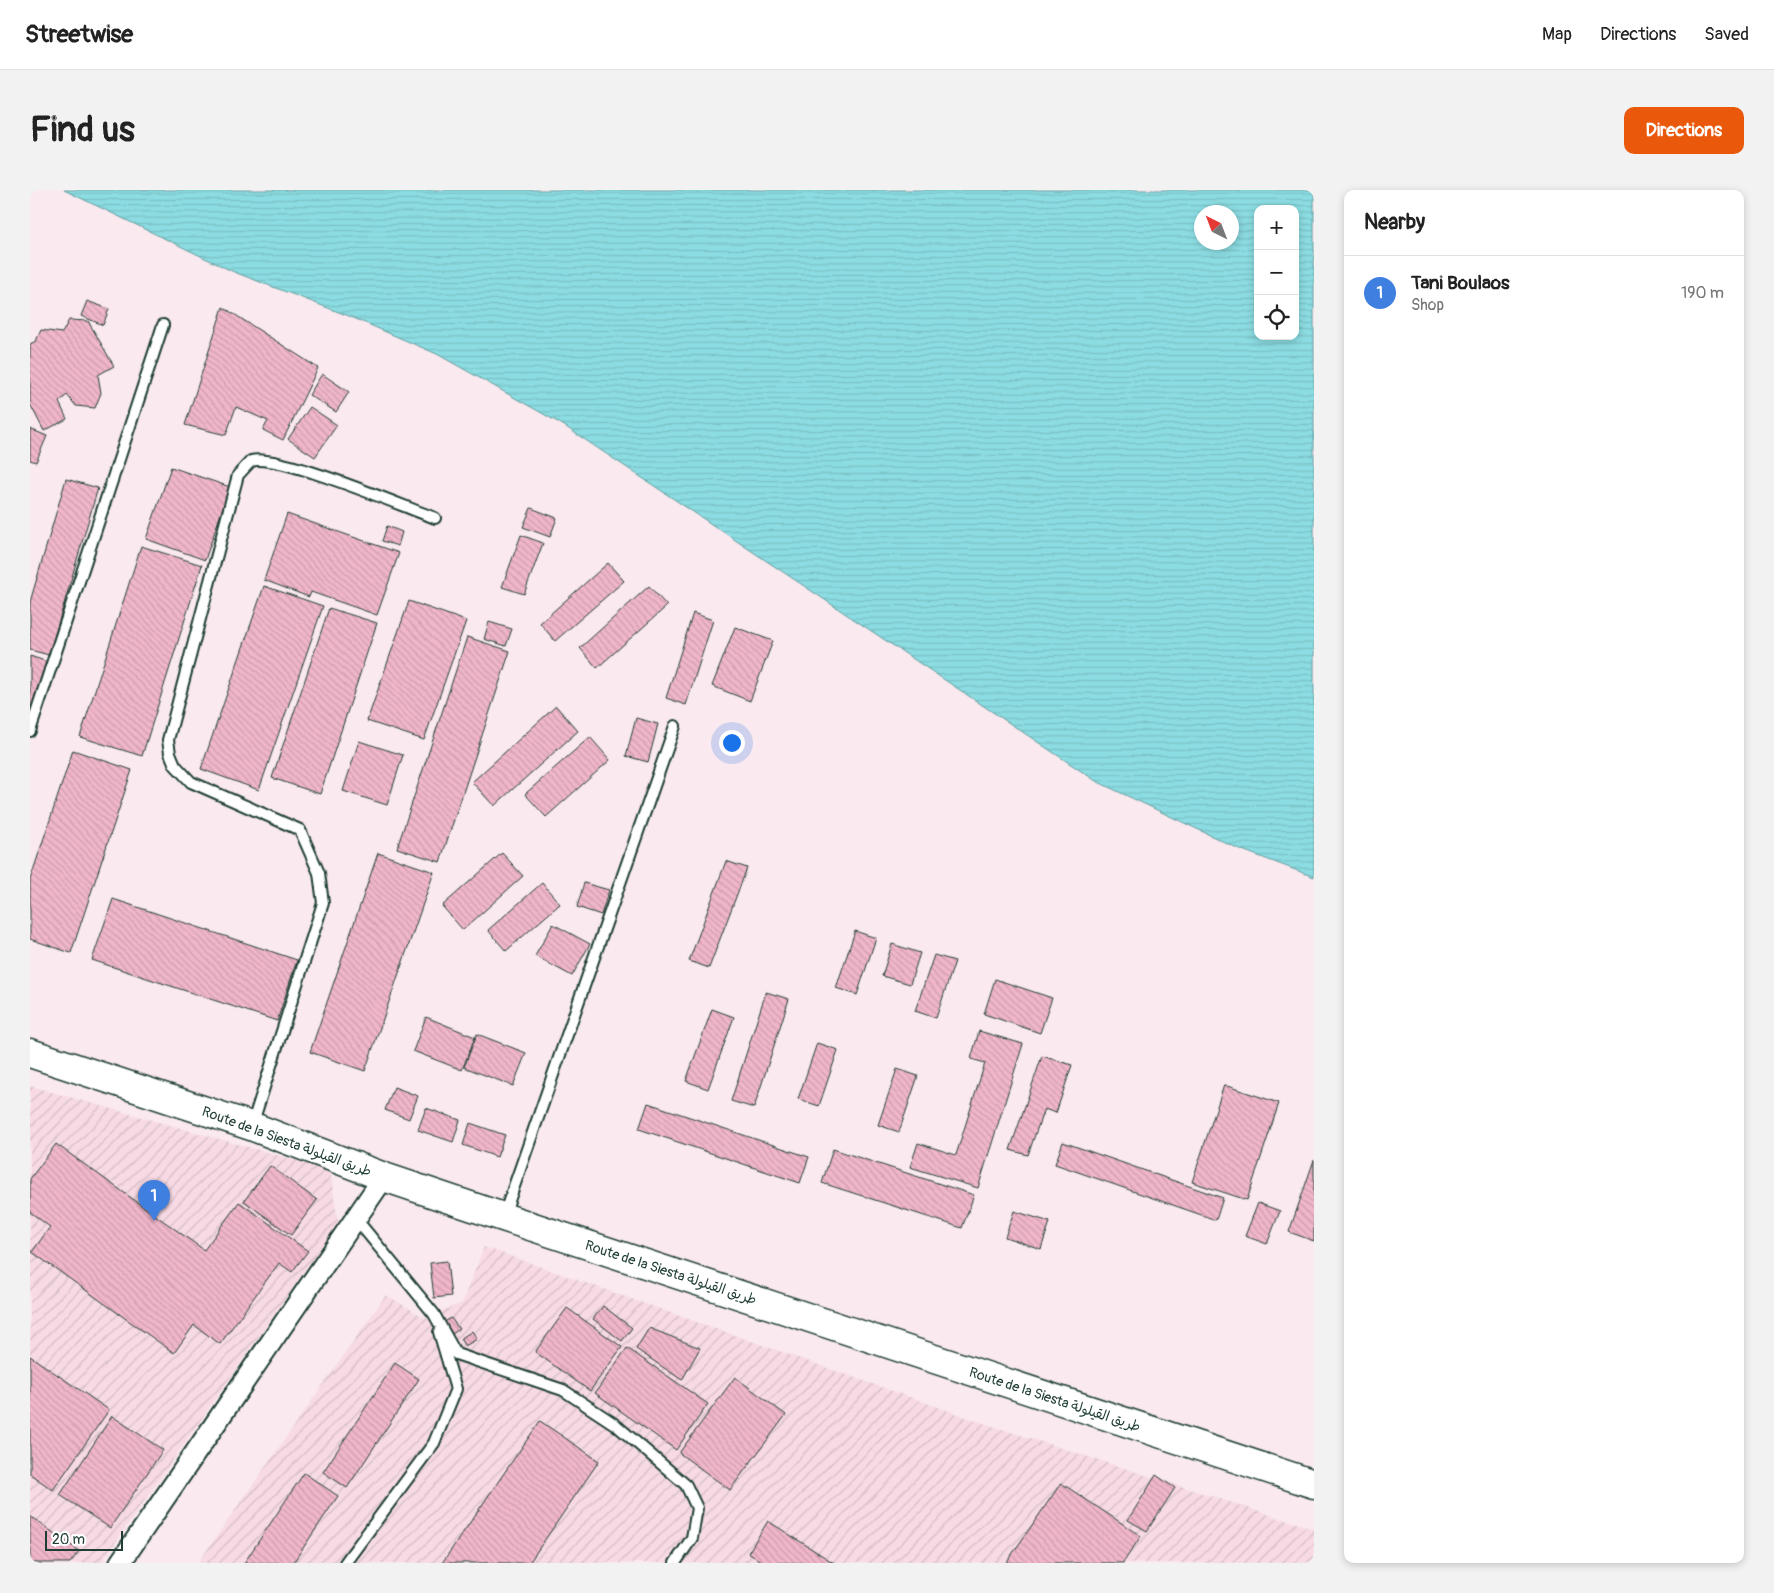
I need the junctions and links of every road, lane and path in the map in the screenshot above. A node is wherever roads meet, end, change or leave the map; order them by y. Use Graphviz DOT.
graph roads {
  1 [pos="163,326"];
  2 [pos="435,518"];
  3 [pos="675,726"];
  4 [pos="30,731"];
  5 [pos="30,1053"];
  6 [pos="252,1126"];
  7 [pos="384,1177"];
  8 [pos="503,1217"];
  9 [pos="356,1219"];
  10 [pos="434,1314"];
  11 [pos="1314,1484"];
  12 [pos="120,1563"];
  13 [pos="345,1563"];
  14 [pos="676,1563"];
  1 -- 4 [label="lane"];
  2 -- 6 [label="lane"];
  3 -- 8 [label="lane"];
  5 -- 6 [label="main road, Route de la Siesta طريق القيلولة"];
  6 -- 7 [label="main road, Route de la Siesta طريق القيلولة"];
  7 -- 8 [label="main road, Route de la Siesta طريق القيلولة"];
  7 -- 9 [label="street"];
  8 -- 11 [label="main road, Route de la Siesta طريق القيلولة"];
  9 -- 10 [label="lane"];
  9 -- 12 [label="street"];
  10 -- 13 [label="lane"];
  10 -- 14 [label="lane"];
}
